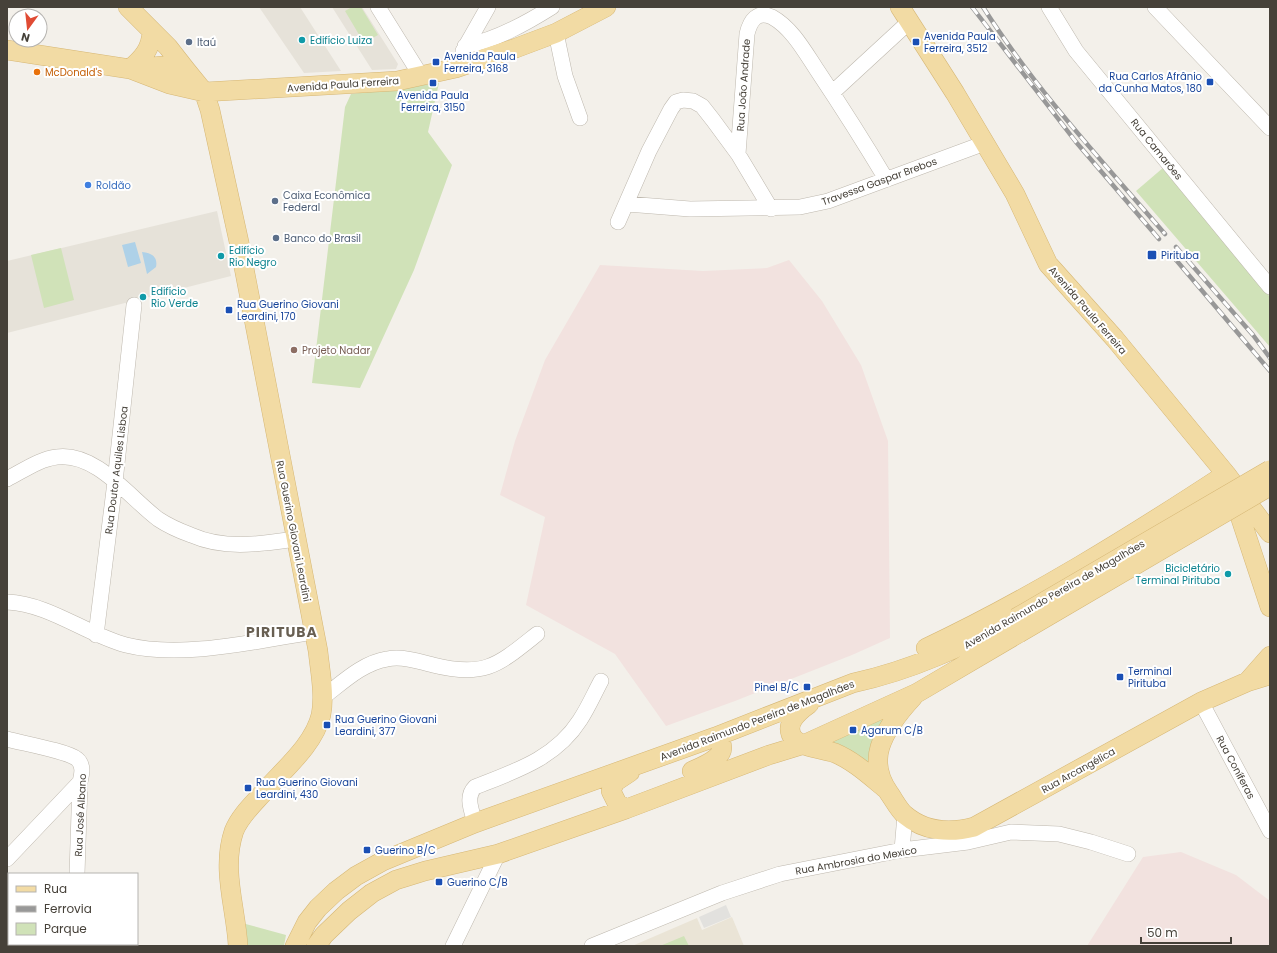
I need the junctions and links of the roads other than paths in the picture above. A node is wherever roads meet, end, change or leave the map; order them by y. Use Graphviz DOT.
graph roads {
  1 [pos="128,7"];
  2 [pos="378,7"];
  3 [pos="488,7"];
  4 [pos="552,7"];
  5 [pos="606,7"];
  6 [pos="1049,7"];
  7 [pos="1155,7"];
  8 [pos="905,14"];
  9 [pos="152,31"];
  10 [pos="556,33"];
  11 [pos="464,46"];
  12 [pos="7,50"];
  13 [pos="456,68"];
  14 [pos="130,70"];
  15 [pos="186,70"];
  16 [pos="421,76"];
  17 [pos="204,92"];
  18 [pos="833,92"];
  19 [pos="580,118"];
  20 [pos="1268,125"];
  21 [pos="985,144"];
  22 [pos="738,154"];
  23 [pos="886,179"];
  24 [pos="627,204"];
  25 [pos="771,209"];
  26 [pos="618,222"];
  27 [pos="1270,287"];
  28 [pos="134,306"];
  29 [pos="1270,470"];
  30 [pos="1226,474"];
  31 [pos="7,479"];
  32 [pos="115,482"];
  33 [pos="1270,486"];
  34 [pos="1270,534"];
  35 [pos="296,540"];
  36 [pos="7,602"];
  37 [pos="1270,607"];
  38 [pos="1018,625"];
  39 [pos="313,632"];
  40 [pos="537,634"];
  41 [pos="96,635"];
  42 [pos="1270,656"];
  43 [pos="1270,675"];
  44 [pos="601,682"];
  45 [pos="1247,682"];
  46 [pos="853,683"];
  47 [pos="830,692"];
  48 [pos="917,692"];
  49 [pos="322,698"];
  50 [pos="1201,702"];
  51 [pos="716,738"];
  52 [pos="7,739"];
  53 [pos="804,744"];
  54 [pos="654,759"];
  55 [pos="80,782"];
  56 [pos="887,790"];
  57 [pos="653,798"];
  58 [pos="626,809"];
  59 [pos="905,815"];
  60 [pos="987,820"];
  61 [pos="475,823"];
  62 [pos="1011,832"];
  63 [pos="1270,832"];
  64 [pos="902,850"];
  65 [pos="498,854"];
  66 [pos="1128,854"];
  67 [pos="7,859"];
  68 [pos="77,873"];
  69 [pos="238,946"];
  70 [pos="295,946"];
  71 [pos="316,946"];
  72 [pos="453,946"];
  73 [pos="592,946"];
  1 -- 9 [label="main road"];
  2 -- 16 [label="street"];
  3 -- 11 [label="street"];
  4 -- 11 [label="street"];
  5 -- 10 [label="main road, Avenida Paula Ferreira"];
  6 -- 27 [label="street, Rua Camarões"];
  7 -- 20 [label="street"];
  8 -- 18 [label="street"];
  8 -- 21 [label="main road, Avenida Paula Ferreira"];
  9 -- 14 [label="main road"];
  9 -- 15 [label="main road"];
  10 -- 13 [label="main road, Avenida Paula Ferreira"];
  10 -- 19 [label="street"];
  11 -- 13 [label="street"];
  12 -- 14 [label="main road"];
  13 -- 16 [label="main road, Avenida Paula Ferreira"];
  14 -- 15 [label="main road"];
  14 -- 17 [label="main road, Avenida Paula Ferreira"];
  15 -- 17 [label="main road"];
  16 -- 17 [label="main road, Avenida Paula Ferreira"];
  17 -- 35 [label="main road, Rua Guerino Giovani Leardini"];
  18 -- 22 [label="street, Rua João Andrade"];
  18 -- 23 [label="street"];
  21 -- 23 [label="street, Travessa Gaspar Brebos"];
  21 -- 30 [label="main road, Avenida Paula Ferreira"];
  22 -- 24 [label="street, Rua João Andrade"];
  22 -- 25 [label="street"];
  23 -- 25 [label="street, Travessa Gaspar Brebos"];
  24 -- 25 [label="street, Travessa Gaspar Brebos"];
  24 -- 26 [label="street, Rua João Andrade"];
  28 -- 32 [label="street, Rua Doutor Aquiles Lisboa"];
  29 -- 38 [label="main road, Avenida Raimundo Pereira de Magalhães, bridge"];
  30 -- 34 [label="main road, Avenida Paula Ferreira"];
  30 -- 37 [label="main road"];
  30 -- 46 [label="main road"];
  31 -- 32 [label="street"];
  32 -- 35 [label="street"];
  32 -- 41 [label="street, Rua Doutor Aquiles Lisboa"];
  33 -- 38 [label="main road, bridge"];
  35 -- 39 [label="main road, Rua Guerino Giovani Leardini"];
  36 -- 41 [label="street"];
  38 -- 46 [label="main road, Avenida Raimundo Pereira de Magalhães"];
  38 -- 48 [label="main road, Avenida Raimundo Pereira de Magalhães"];
  39 -- 41 [label="street"];
  39 -- 49 [label="main road, Rua Guerino Giovani Leardini"];
  40 -- 49 [label="street"];
  42 -- 45 [label="main road, Rua Arcangélica"];
  43 -- 45 [label="main road, Rua Arcangélica"];
  44 -- 61 [label="street"];
  45 -- 50 [label="main road, Rua Arcangélica"];
  46 -- 47 [label="main road, Avenida Raimundo Pereira de Magalhães"];
  47 -- 51 [label="main road, Avenida Raimundo Pereira de Magalhães"];
  47 -- 53 [label="main road"];
  48 -- 53 [label="main road, Avenida Raimundo Pereira de Magalhães"];
  48 -- 56 [label="main road"];
  49 -- 69 [label="main road, Rua Guerino Giovani Leardini"];
  50 -- 60 [label="main road, Rua Arcangélica"];
  50 -- 63 [label="street, Rua Coníferas"];
  51 -- 54 [label="main road, Avenida Raimundo Pereira de Magalhães"];
  51 -- 57 [label="main road"];
  52 -- 55 [label="street, Rua José Albano"];
  53 -- 56 [label="main road"];
  53 -- 57 [label="main road, Avenida Raimundo Pereira de Magalhães"];
  54 -- 58 [label="main road"];
  54 -- 61 [label="main road, Avenida Raimundo Pereira de Magalhães"];
  55 -- 67 [label="street"];
  55 -- 68 [label="street, Rua José Albano"];
  56 -- 59 [label="main road"];
  57 -- 58 [label="main road, Avenida Raimundo Pereira de Magalhães"];
  58 -- 65 [label="main road, Avenida Raimundo Pereira de Magalhães"];
  59 -- 60 [label="main road, Rua Arcangélica"];
  59 -- 64 [label="street"];
  60 -- 62 [label="street"];
  61 -- 70 [label="main road, Avenida Raimundo Pereira de Magalhães"];
  62 -- 64 [label="street, Rua Ambrosia do Mexico"];
  62 -- 66 [label="street, Rua Ambrosia do Mexico"];
  64 -- 73 [label="street, Rua Ambrosia do Mexico"];
  65 -- 71 [label="main road, Avenida Raimundo Pereira de Magalhães"];
  65 -- 72 [label="street"];
}
